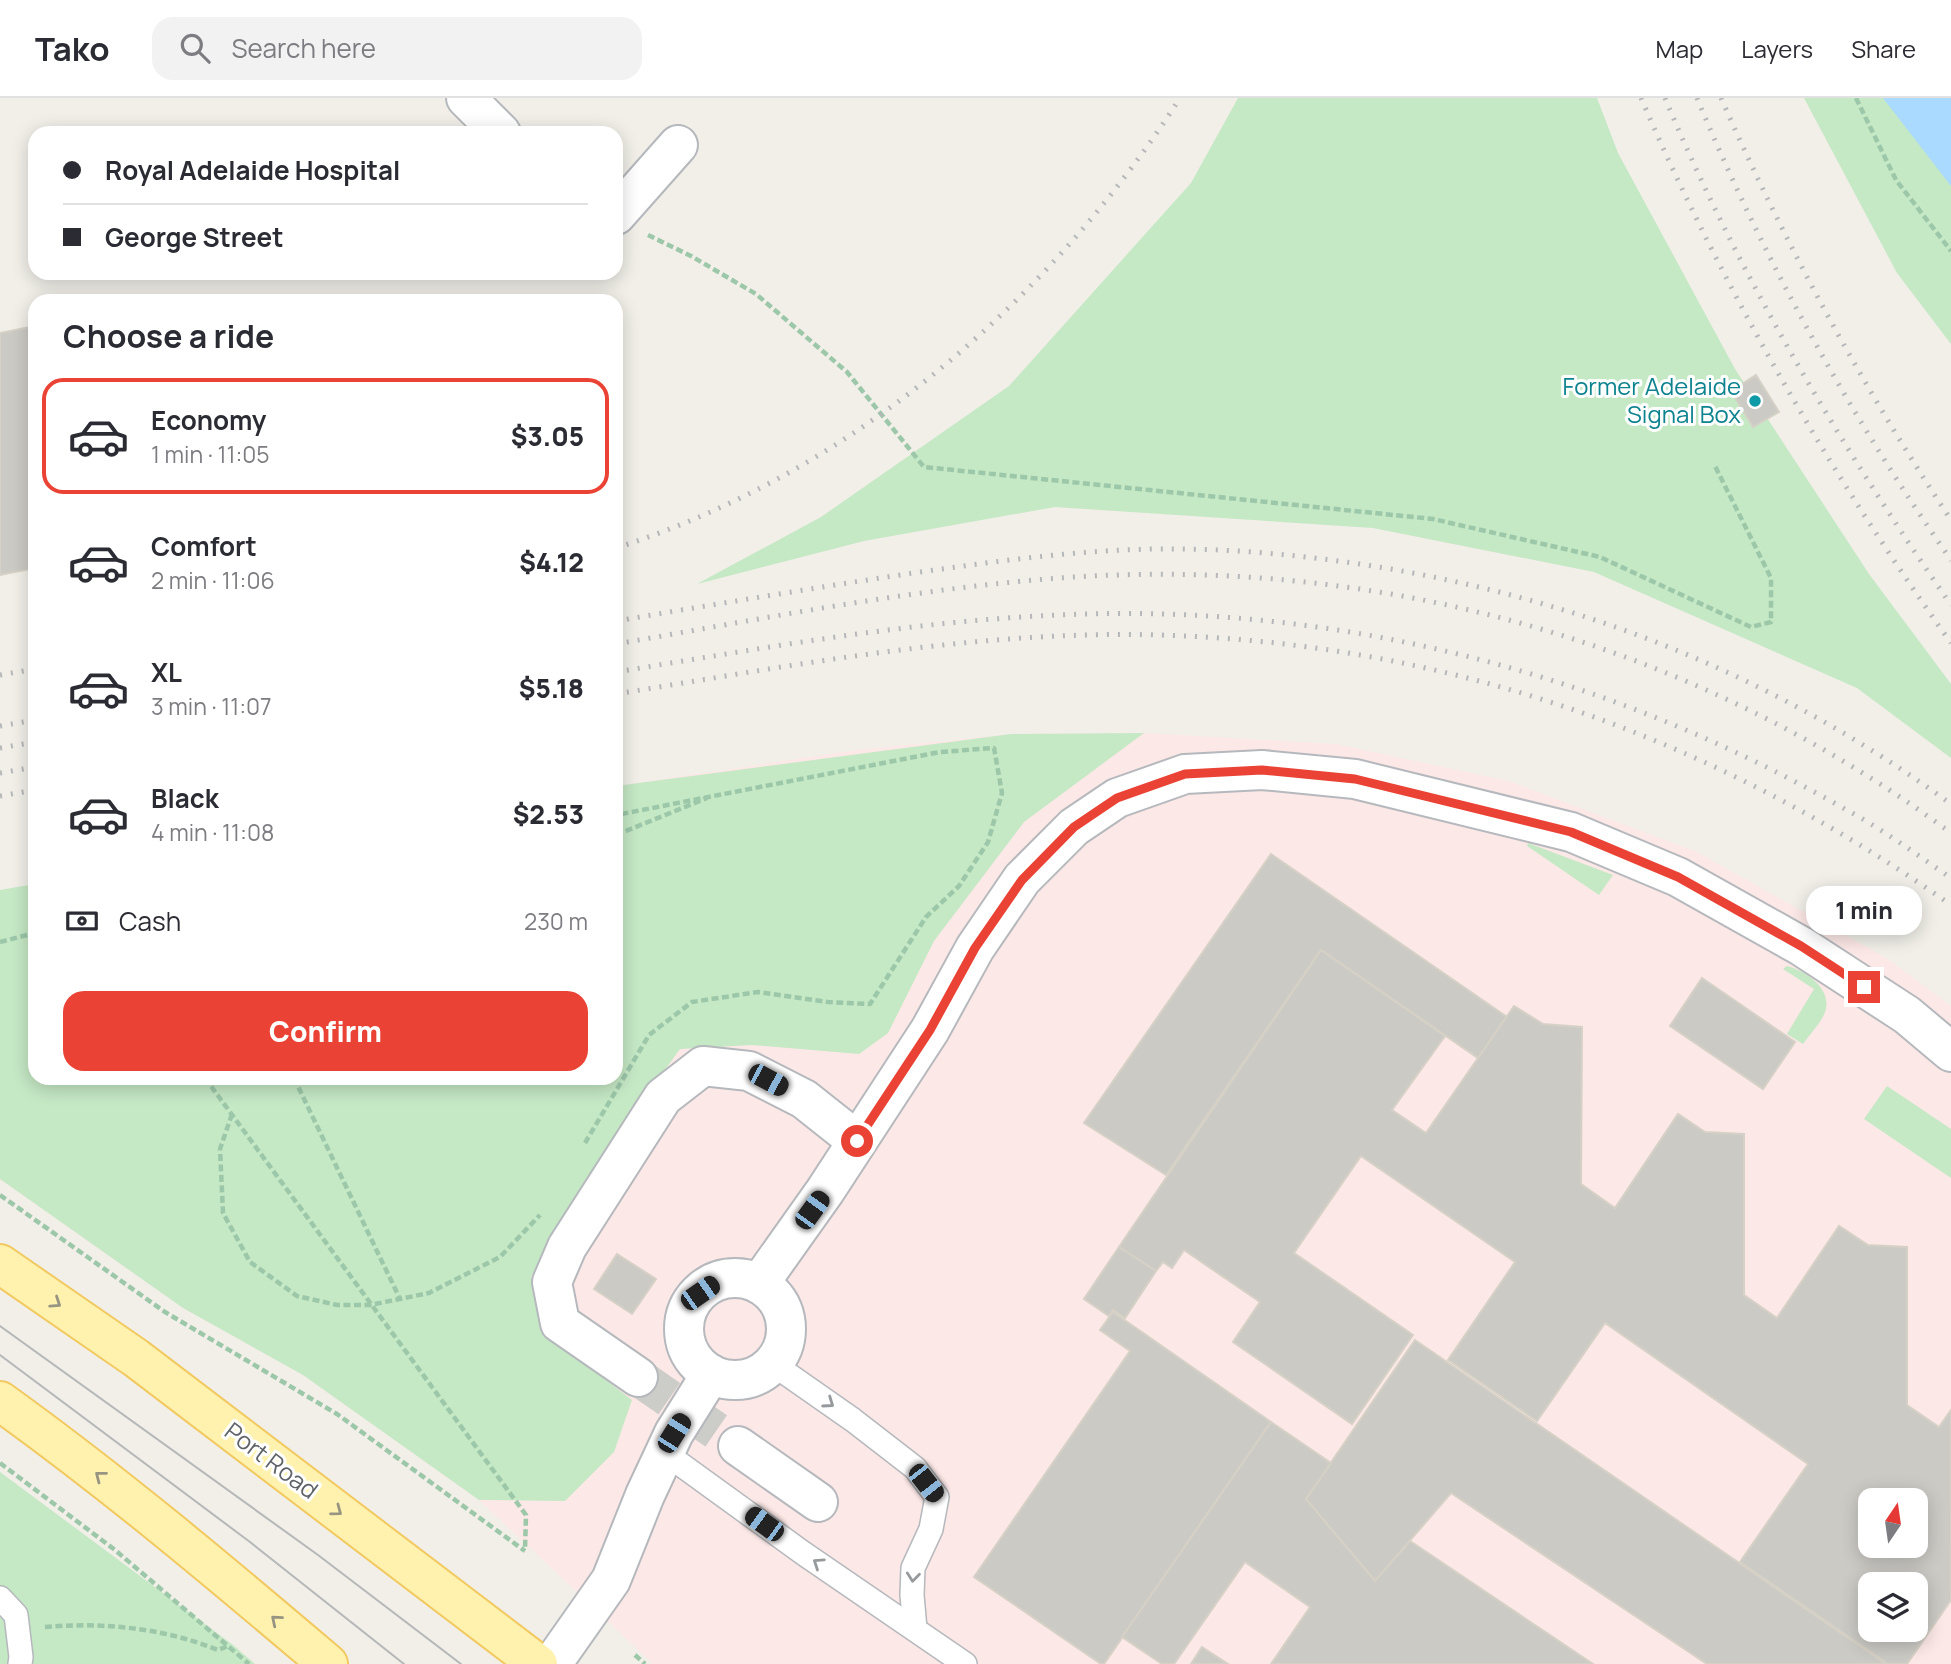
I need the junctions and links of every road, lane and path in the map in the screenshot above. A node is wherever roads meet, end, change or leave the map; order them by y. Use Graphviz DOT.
graph roads {
  1 [pos="466,98"];
  2 [pos="1856,98"];
  3 [pos="494,126"];
  4 [pos="678,145"];
  5 [pos="629,223"];
  6 [pos="1951,251"];
  7 [pos="1715,466"];
  8 [pos="718,794"];
  9 [pos="623,814"];
  10 [pos="623,832"];
  11 [pos="28,935"];
  12 [pos="0,942"];
  13 [pos="1951,1052"];
  14 [pos="623,1079"];
  15 [pos="210,1085"];
  16 [pos="297,1085"];
  17 [pos="619,1085"];
  18 [pos="232,1114"];
  19 [pos="857,1141"];
  20 [pos="581,1150"];
  21 [pos="0,1195"];
  22 [pos="547,1207"];
  23 [pos="0,1264"];
  24 [pos="759,1284"];
  25 [pos="400,1299"];
  26 [pos="370,1305"];
  27 [pos="773,1364"];
  28 [pos="710,1374"];
  29 [pos="638,1377"];
  30 [pos="0,1401"];
  31 [pos="738,1446"];
  32 [pos="665,1453"];
  33 [pos="0,1463"];
  34 [pos="818,1502"];
  35 [pos="0,1598"];
  36 [pos="37,1628"];
  37 [pos="915,1629"];
  38 [pos="228,1646"];
  39 [pos="635,1655"];
  40 [pos="20,1664"];
  41 [pos="248,1664"];
  42 [pos="328,1664"];
  43 [pos="538,1664"];
  44 [pos="552,1664"];
  45 [pos="645,1664"];
  46 [pos="965,1664"];
  1 -- 3 [label="street"];
  2 -- 6 [label="path"];
  4 -- 5 [label="street"];
  5 -- 7 [label="path"];
  8 -- 9 [label="path"];
  8 -- 10 [label="path"];
  8 -- 14 [label="path"];
  11 -- 12 [label="path"];
  13 -- 19 [label="street"];
  15 -- 18 [label="path"];
  16 -- 25 [label="path"];
  17 -- 20 [label="path"];
  18 -- 26 [label="path"];
  18 -- 26 [label="path"];
  19 -- 24 [label="street"];
  19 -- 29 [label="street"];
  21 -- 26 [label="path"];
  22 -- 25 [label="path"];
  23 -- 43 [label="main road, Port Road, one-way"];
  24 -- 27 [label="street"];
  24 -- 28 [label="street"];
  25 -- 26 [label="path"];
  27 -- 28 [label="street"];
  27 -- 37 [label="lane, one-way"];
  28 -- 32 [label="street"];
  42 -- 30 [label="main road, one-way"];
  31 -- 34 [label="street"];
  37 -- 32 [label="lane, one-way"];
  32 -- 44 [label="street"];
  33 -- 38 [label="path"];
  35 -- 40 [label="lane"];
  36 -- 38 [label="path"];
  37 -- 46 [label="lane"];
  38 -- 41 [label="path"];
  39 -- 45 [label="path"];
}
